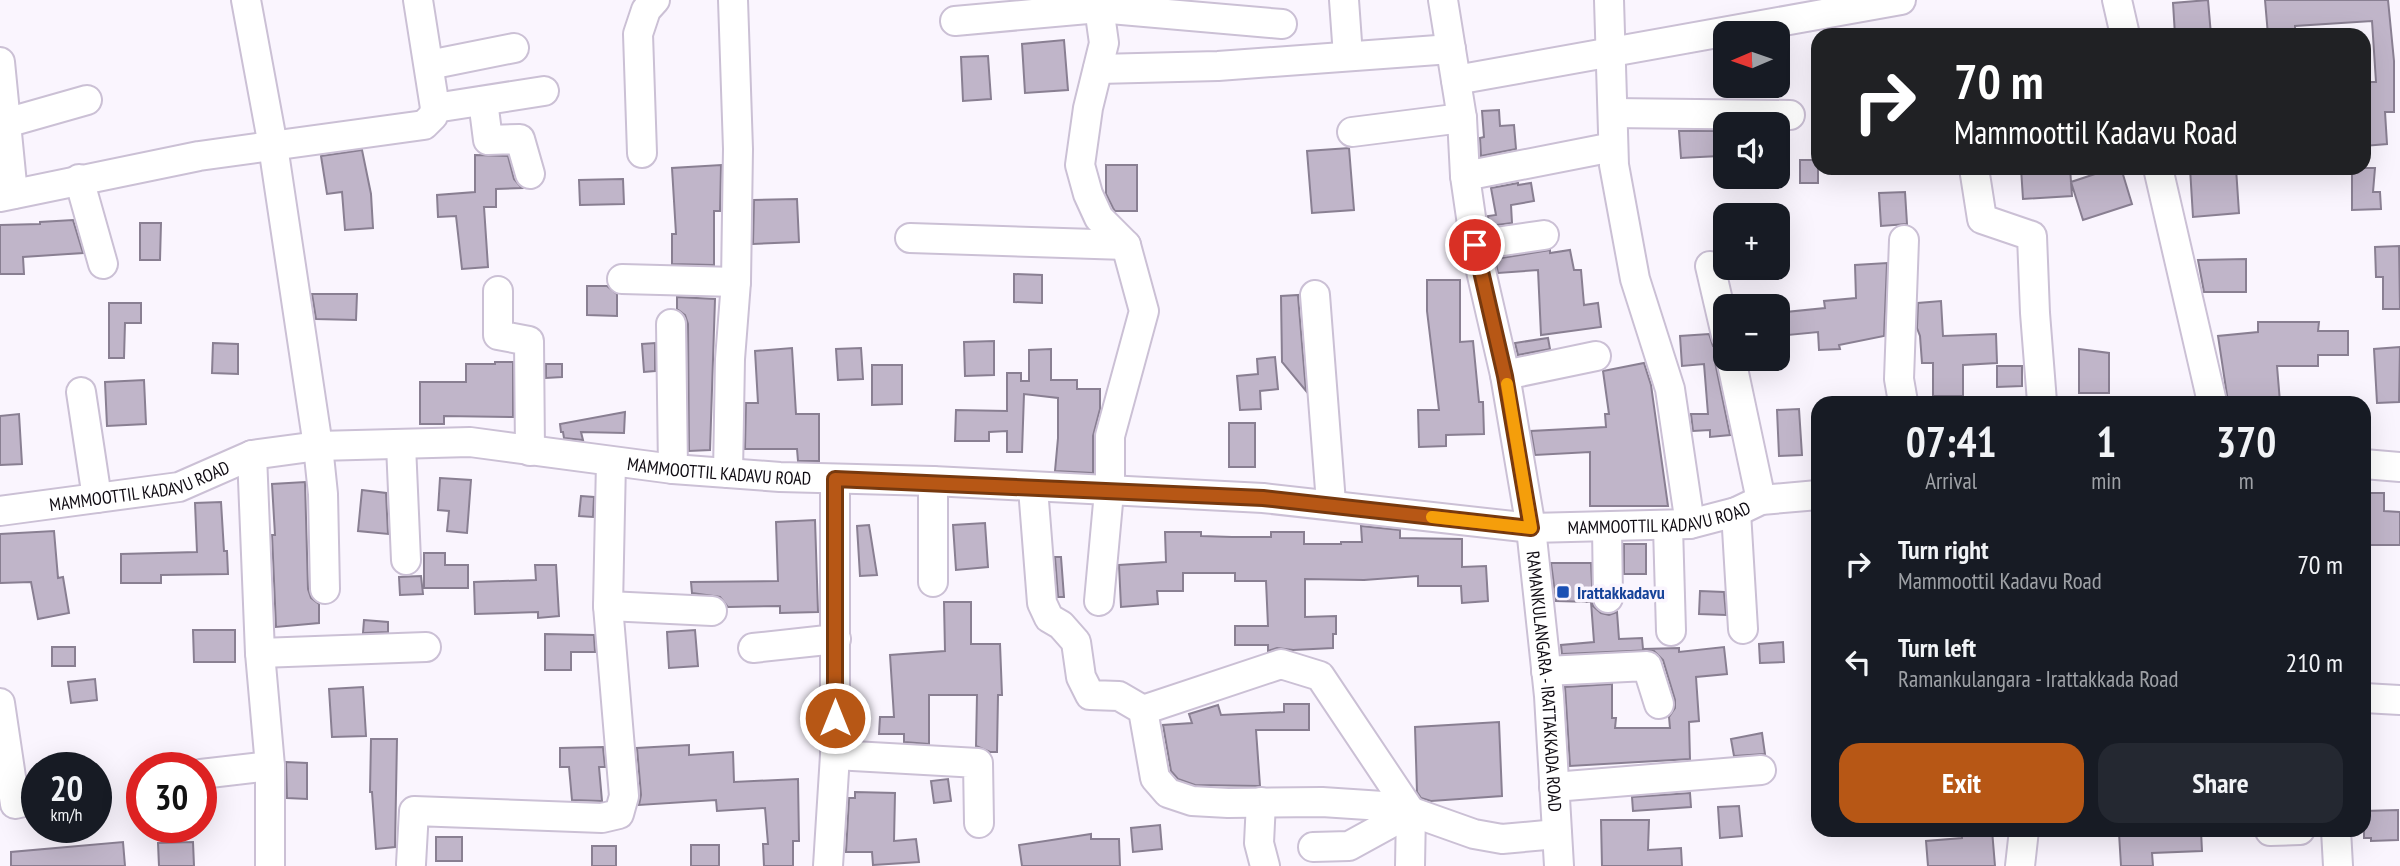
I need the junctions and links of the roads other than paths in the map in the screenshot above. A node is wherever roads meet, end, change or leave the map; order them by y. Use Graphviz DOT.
graph roads {
  1 [pos="246,0"];
  2 [pos="418,0"];
  3 [pos="656,0"];
  4 [pos="733,0"];
  5 [pos="1344,0"];
  6 [pos="1443,0"];
  7 [pos="1609,0"];
  8 [pos="1901,0"];
  9 [pos="2117,0"];
  10 [pos="1098,4"];
  11 [pos="1279,12"];
  12 [pos="955,21"];
  13 [pos="2123,28"];
  14 [pos="514,48"];
  15 [pos="1451,49"];
  16 [pos="1611,52"];
  17 [pos="1348,56"];
  18 [pos="1290,61"];
  19 [pos="0,62"];
  20 [pos="429,65"];
  21 [pos="1098,69"];
  22 [pos="1456,80"];
  23 [pos="544,91"];
  24 [pos="86,100"];
  25 [pos="483,101"];
  26 [pos="435,108"];
  27 [pos="1613,113"];
  28 [pos="1713,114"];
  29 [pos="1462,118"];
  30 [pos="6,123"];
  31 [pos="1352,132"];
  32 [pos="273,146"];
  33 [pos="1613,147"];
  34 [pos="642,153"];
  35 [pos="530,174"];
  36 [pos="1975,175"];
  37 [pos="2160,175"];
  38 [pos="1465,176"];
  39 [pos="79,179"];
  40 [pos="6,196"];
  41 [pos="1544,235"];
  42 [pos="910,238"];
  43 [pos="1904,240"];
  44 [pos="1126,245"];
  45 [pos="1475,245"];
  46 [pos="103,264"];
  47 [pos="1710,266"];
  48 [pos="622,279"];
  49 [pos="736,282"];
  50 [pos="498,291"];
  51 [pos="1716,294"];
  52 [pos="1315,295"];
  53 [pos="671,324"];
  54 [pos="1596,356"];
  55 [pos="1734,371"];
  56 [pos="1505,376"];
  57 [pos="82,392"];
  58 [pos="1902,396"];
  59 [pos="2042,396"];
  60 [pos="2211,396"];
  61 [pos="401,445"];
  62 [pos="318,446"];
  63 [pos="530,451"];
  64 [pos="252,455"];
  65 [pos="611,462"];
  66 [pos="2371,465"];
  67 [pos="2400,467"];
  68 [pos="673,469"];
  69 [pos="728,473"];
  70 [pos="835,479"];
  71 [pos="933,481"];
  72 [pos="1033,488"];
  73 [pos="1108,490"];
  74 [pos="1811,496"];
  75 [pos="97,498"];
  76 [pos="1761,500"];
  77 [pos="1331,503"];
  78 [pos="0,511"];
  79 [pos="1736,512"];
  80 [pos="1679,526"];
  81 [pos="1608,527"];
  82 [pos="1531,528"];
  83 [pos="406,560"];
  84 [pos="933,582"];
  85 [pos="325,589"];
  86 [pos="1608,598"];
  87 [pos="1099,601"];
  88 [pos="608,606"];
  89 [pos="712,611"];
  90 [pos="1743,629"];
  91 [pos="1671,631"];
  92 [pos="835,639"];
  93 [pos="426,647"];
  94 [pos="753,648"];
  95 [pos="260,653"];
  96 [pos="1546,671"];
  97 [pos="2371,698"];
  98 [pos="2400,700"];
  99 [pos="0,702"];
  100 [pos="1659,704"];
  101 [pos="1143,710"];
  102 [pos="835,755"];
  103 [pos="270,766"];
  104 [pos="1761,770"];
  105 [pos="217,772"];
  106 [pos="1554,787"];
  107 [pos="1261,802"];
  108 [pos="21,803"];
  109 [pos="1411,812"];
  110 [pos="979,823"];
  111 [pos="1557,834"];
  112 [pos="2023,837"];
  113 [pos="2336,837"];
  114 [pos="1313,847"];
  115 [pos="1350,856"];
  116 [pos="411,864"];
  117 [pos="270,866"];
  118 [pos="828,866"];
  119 [pos="1265,866"];
  120 [pos="1410,866"];
  121 [pos="1559,866"];
  122 [pos="2020,866"];
  123 [pos="2338,866"];
  1 -- 32 [label="street"];
  2 -- 20 [label="street"];
  3 -- 34 [label="street"];
  4 -- 49 [label="street"];
  5 -- 17 [label="street"];
  6 -- 15 [label="street, RAMANKULANGARA - IRATTAKKADA ROAD"];
  7 -- 16 [label="street"];
  8 -- 16 [label="street"];
  9 -- 13 [label="street"];
  10 -- 11 [label="street"];
  10 -- 12 [label="street"];
  10 -- 21 [label="street"];
  11 -- 18 [label="street"];
  14 -- 20 [label="street"];
  15 -- 17 [label="street"];
  15 -- 22 [label="street, RAMANKULANGARA - IRATTAKKADA ROAD"];
  16 -- 22 [label="street"];
  16 -- 27 [label="street"];
  17 -- 18 [label="street"];
  18 -- 21 [label="street"];
  19 -- 30 [label="street"];
  20 -- 26 [label="street"];
  21 -- 44 [label="street"];
  22 -- 29 [label="street, RAMANKULANGARA - IRATTAKKADA ROAD"];
  23 -- 25 [label="street"];
  24 -- 30 [label="street"];
  25 -- 26 [label="street"];
  25 -- 35 [label="street"];
  26 -- 32 [label="street"];
  27 -- 28 [label="street"];
  27 -- 33 [label="street"];
  29 -- 31 [label="street"];
  29 -- 38 [label="street, RAMANKULANGARA - IRATTAKKADA ROAD"];
  30 -- 40 [label="street"];
  32 -- 39 [label="street"];
  32 -- 62 [label="street"];
  33 -- 38 [label="street"];
  33 -- 80 [label="street"];
  36 -- 59 [label="street"];
  37 -- 60 [label="street"];
  38 -- 45 [label="street, RAMANKULANGARA - IRATTAKKADA ROAD"];
  39 -- 40 [label="street"];
  39 -- 46 [label="street"];
  41 -- 45 [label="street"];
  42 -- 44 [label="street"];
  43 -- 58 [label="street"];
  44 -- 73 [label="street"];
  45 -- 56 [label="street, RAMANKULANGARA - IRATTAKKADA ROAD"];
  47 -- 51 [label="street"];
  48 -- 49 [label="street"];
  49 -- 69 [label="street"];
  50 -- 63 [label="street"];
  52 -- 77 [label="street"];
  53 -- 68 [label="street"];
  54 -- 56 [label="street"];
  55 -- 76 [label="street"];
  56 -- 82 [label="street, RAMANKULANGARA - IRATTAKKADA ROAD"];
  57 -- 75 [label="street"];
  61 -- 62 [label="street, MAMMOOTTIL KADAVU ROAD"];
  61 -- 63 [label="street, MAMMOOTTIL KADAVU ROAD"];
  61 -- 83 [label="street"];
  62 -- 64 [label="street, MAMMOOTTIL KADAVU ROAD"];
  62 -- 85 [label="street"];
  63 -- 65 [label="street, MAMMOOTTIL KADAVU ROAD"];
  64 -- 75 [label="street, MAMMOOTTIL KADAVU ROAD"];
  64 -- 95 [label="street"];
  65 -- 68 [label="street, MAMMOOTTIL KADAVU ROAD"];
  65 -- 88 [label="street"];
  66 -- 67 [label="street"];
  68 -- 69 [label="street, MAMMOOTTIL KADAVU ROAD"];
  69 -- 70 [label="street, MAMMOOTTIL KADAVU ROAD"];
  70 -- 71 [label="street, MAMMOOTTIL KADAVU ROAD"];
  70 -- 92 [label="street"];
  71 -- 72 [label="street, MAMMOOTTIL KADAVU ROAD"];
  71 -- 84 [label="street"];
  72 -- 73 [label="street, MAMMOOTTIL KADAVU ROAD"];
  72 -- 101 [label="street"];
  73 -- 77 [label="street, MAMMOOTTIL KADAVU ROAD"];
  73 -- 87 [label="street"];
  74 -- 76 [label="street, MAMMOOTTIL KADAVU ROAD"];
  75 -- 78 [label="street, MAMMOOTTIL KADAVU ROAD"];
  76 -- 79 [label="street, MAMMOOTTIL KADAVU ROAD"];
  77 -- 82 [label="street, MAMMOOTTIL KADAVU ROAD"];
  79 -- 80 [label="street, MAMMOOTTIL KADAVU ROAD"];
  79 -- 90 [label="street"];
  80 -- 81 [label="street, MAMMOOTTIL KADAVU ROAD"];
  80 -- 91 [label="street"];
  81 -- 82 [label="street, MAMMOOTTIL KADAVU ROAD"];
  81 -- 86 [label="street"];
  82 -- 96 [label="street, RAMANKULANGARA - IRATTAKKADA ROAD"];
  88 -- 89 [label="street"];
  88 -- 116 [label="street"];
  92 -- 94 [label="street"];
  92 -- 102 [label="street"];
  93 -- 95 [label="street"];
  95 -- 103 [label="street"];
  96 -- 100 [label="street"];
  96 -- 106 [label="street, RAMANKULANGARA - IRATTAKKADA ROAD"];
  97 -- 98 [label="street"];
  99 -- 108 [label="street"];
  101 -- 107 [label="street"];
  101 -- 109 [label="street"];
  102 -- 110 [label="street"];
  102 -- 118 [label="street"];
  103 -- 105 [label="street"];
  103 -- 117 [label="street"];
  104 -- 106 [label="street"];
  106 -- 111 [label="street, RAMANKULANGARA - IRATTAKKADA ROAD"];
  107 -- 109 [label="street"];
  107 -- 119 [label="street"];
  109 -- 111 [label="street"];
  109 -- 115 [label="street"];
  109 -- 120 [label="street"];
  111 -- 121 [label="street, RAMANKULANGARA - IRATTAKKADA ROAD"];
  112 -- 122 [label="street"];
  113 -- 123 [label="street"];
  114 -- 115 [label="street"];
}
